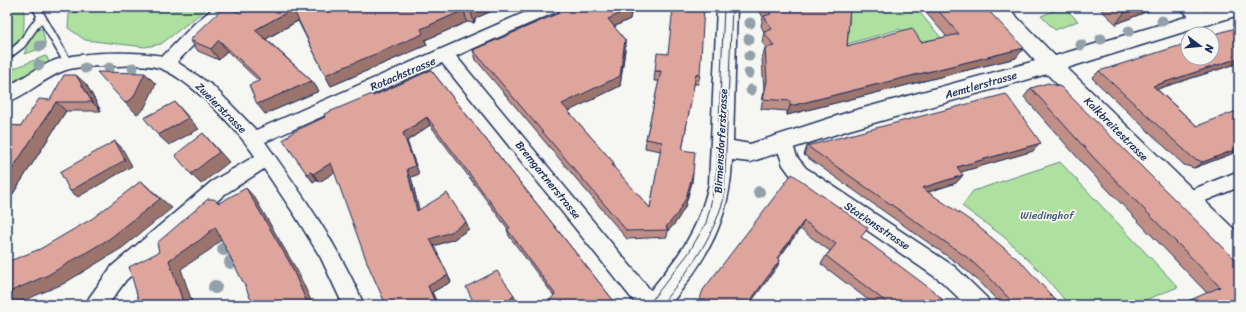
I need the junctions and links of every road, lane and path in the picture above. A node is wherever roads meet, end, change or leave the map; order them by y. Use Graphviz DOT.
graph roads {
  1 [pos="36,7"];
  2 [pos="226,7"];
  3 [pos="552,7"];
  4 [pos="727,7"];
  5 [pos="995,7"];
  6 [pos="1239,8"];
  7 [pos="1196,13"];
  8 [pos="41,17"];
  9 [pos="445,55"];
  10 [pos="7,57"];
  11 [pos="68,62"];
  12 [pos="166,63"];
  13 [pos="1051,65"];
  14 [pos="7,95"];
  15 [pos="253,139"];
  16 [pos="784,142"];
  17 [pos="722,149"];
  18 [pos="266,158"];
  19 [pos="1239,179"];
  20 [pos="1188,200"];
  21 [pos="1239,250"];
  22 [pos="96,305"];
  23 [pos="354,305"];
  24 [pos="650,305"];
  25 [pos="654,305"];
  26 [pos="980,305"];
  1 -- 8 [label="lane"];
  2 -- 12 [label="street"];
  3 -- 9 [label="street, Rotachstrasse"];
  4 -- 17 [label="street, Birmensdorferstrasse"];
  5 -- 13 [label="street, Kalkbreitestrasse"];
  6 -- 7 [label="street, Aemtlerstrasse"];
  7 -- 13 [label="street, Aemtlerstrasse"];
  8 -- 10 [label="lane"];
  8 -- 11 [label="lane"];
  9 -- 15 [label="street, Rotachstrasse"];
  9 -- 24 [label="street, Bremgartnerstrasse"];
  11 -- 12 [label="street, Zweierstrasse"];
  11 -- 14 [label="street, Zweierstrasse"];
  12 -- 15 [label="street, Zweierstrasse"];
  13 -- 16 [label="street, Aemtlerstrasse"];
  13 -- 20 [label="street, Kalkbreitestrasse"];
  15 -- 18 [label="street, Zweierstrasse"];
  16 -- 17 [label="street, Aemtlerstrasse"];
  16 -- 26 [label="street, Stationsstrasse"];
  17 -- 25 [label="street, Birmensdorferstrasse"];
  18 -- 22 [label="street"];
  18 -- 23 [label="street, Zweierstrasse"];
  19 -- 20 [label="street"];
  20 -- 21 [label="street, Kalkbreitestrasse"];
}
